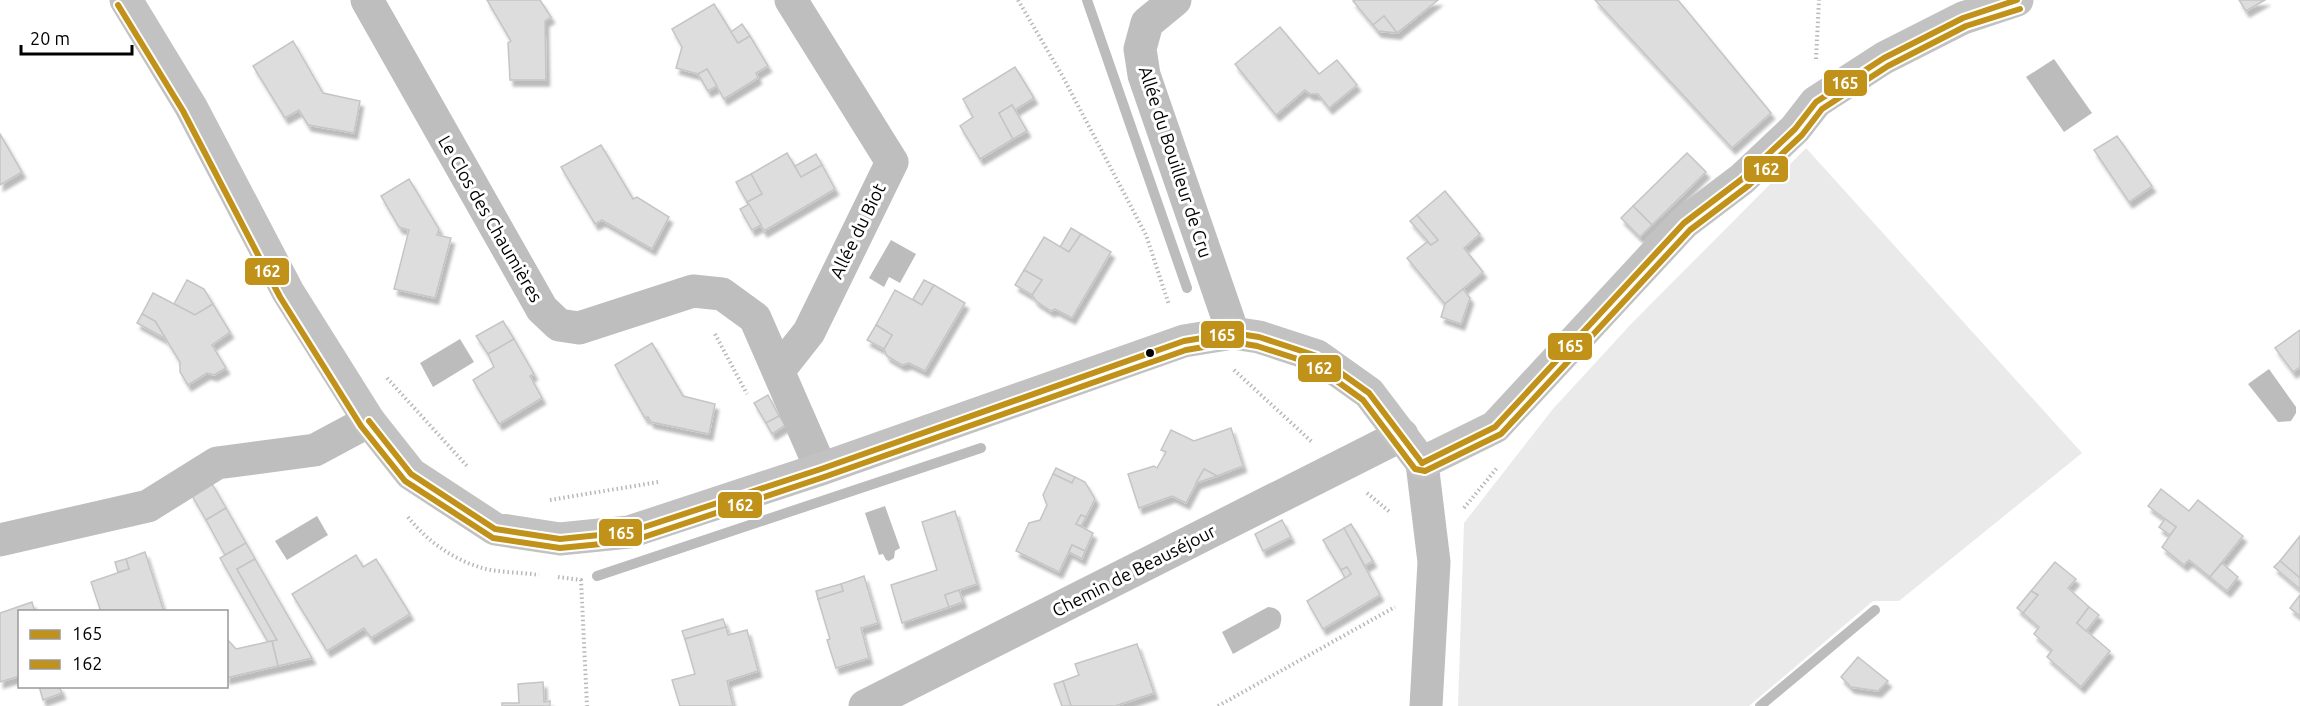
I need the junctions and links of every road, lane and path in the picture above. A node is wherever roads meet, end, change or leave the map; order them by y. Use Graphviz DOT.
graph roads {
  1 [pos="126,0"];
  2 [pos="367,0"];
  3 [pos="790,0"];
  4 [pos="1018,0"];
  5 [pos="1175,0"];
  6 [pos="1819,0"];
  7 [pos="2017,0"];
  8 [pos="1816,102"];
  9 [pos="693,291"];
  10 [pos="1169,305"];
  11 [pos="1233,333"];
  12 [pos="1230,367"];
  13 [pos="779,370"];
  14 [pos="382,373"];
  15 [pos="751,403"];
  16 [pos="369,421"];
  17 [pos="1402,435"];
  18 [pos="1319,449"];
  19 [pos="1422,463"];
  20 [pos="468,467"];
  21 [pos="821,469"];
  22 [pos="660,482"];
  23 [pos="546,501"];
  24 [pos="0,540"];
  25 [pos="481,568"];
  26 [pos="1402,604"];
  27 [pos="587,706"];
  28 [pos="865,706"];
  29 [pos="1218,706"];
  30 [pos="1426,706"];
  1 -- 16 [label="street"];
  2 -- 9 [label="street, Le Clos des Chaumières"];
  3 -- 13 [label="street, Allée du Biot"];
  4 -- 10 [label="path"];
  5 -- 11 [label="street, Allée du Bouilleur de Cru"];
  6 -- 8 [label="path"];
  7 -- 8 [label="street"];
  8 -- 19 [label="street"];
  9 -- 13 [label="street, Le Clos des Chaumières"];
  9 -- 15 [label="path"];
  11 -- 17 [label="street"];
  11 -- 21 [label="street"];
  12 -- 18 [label="path"];
  13 -- 21 [label="street"];
  14 -- 20 [label="path"];
  16 -- 21 [label="street"];
  16 -- 24 [label="street"];
  17 -- 19 [label="street"];
  17 -- 28 [label="street, Chemin de Beauséjour"];
  19 -- 30 [label="street"];
  22 -- 23 [label="path"];
  25 -- 27 [label="path"];
  26 -- 29 [label="path"];
}
